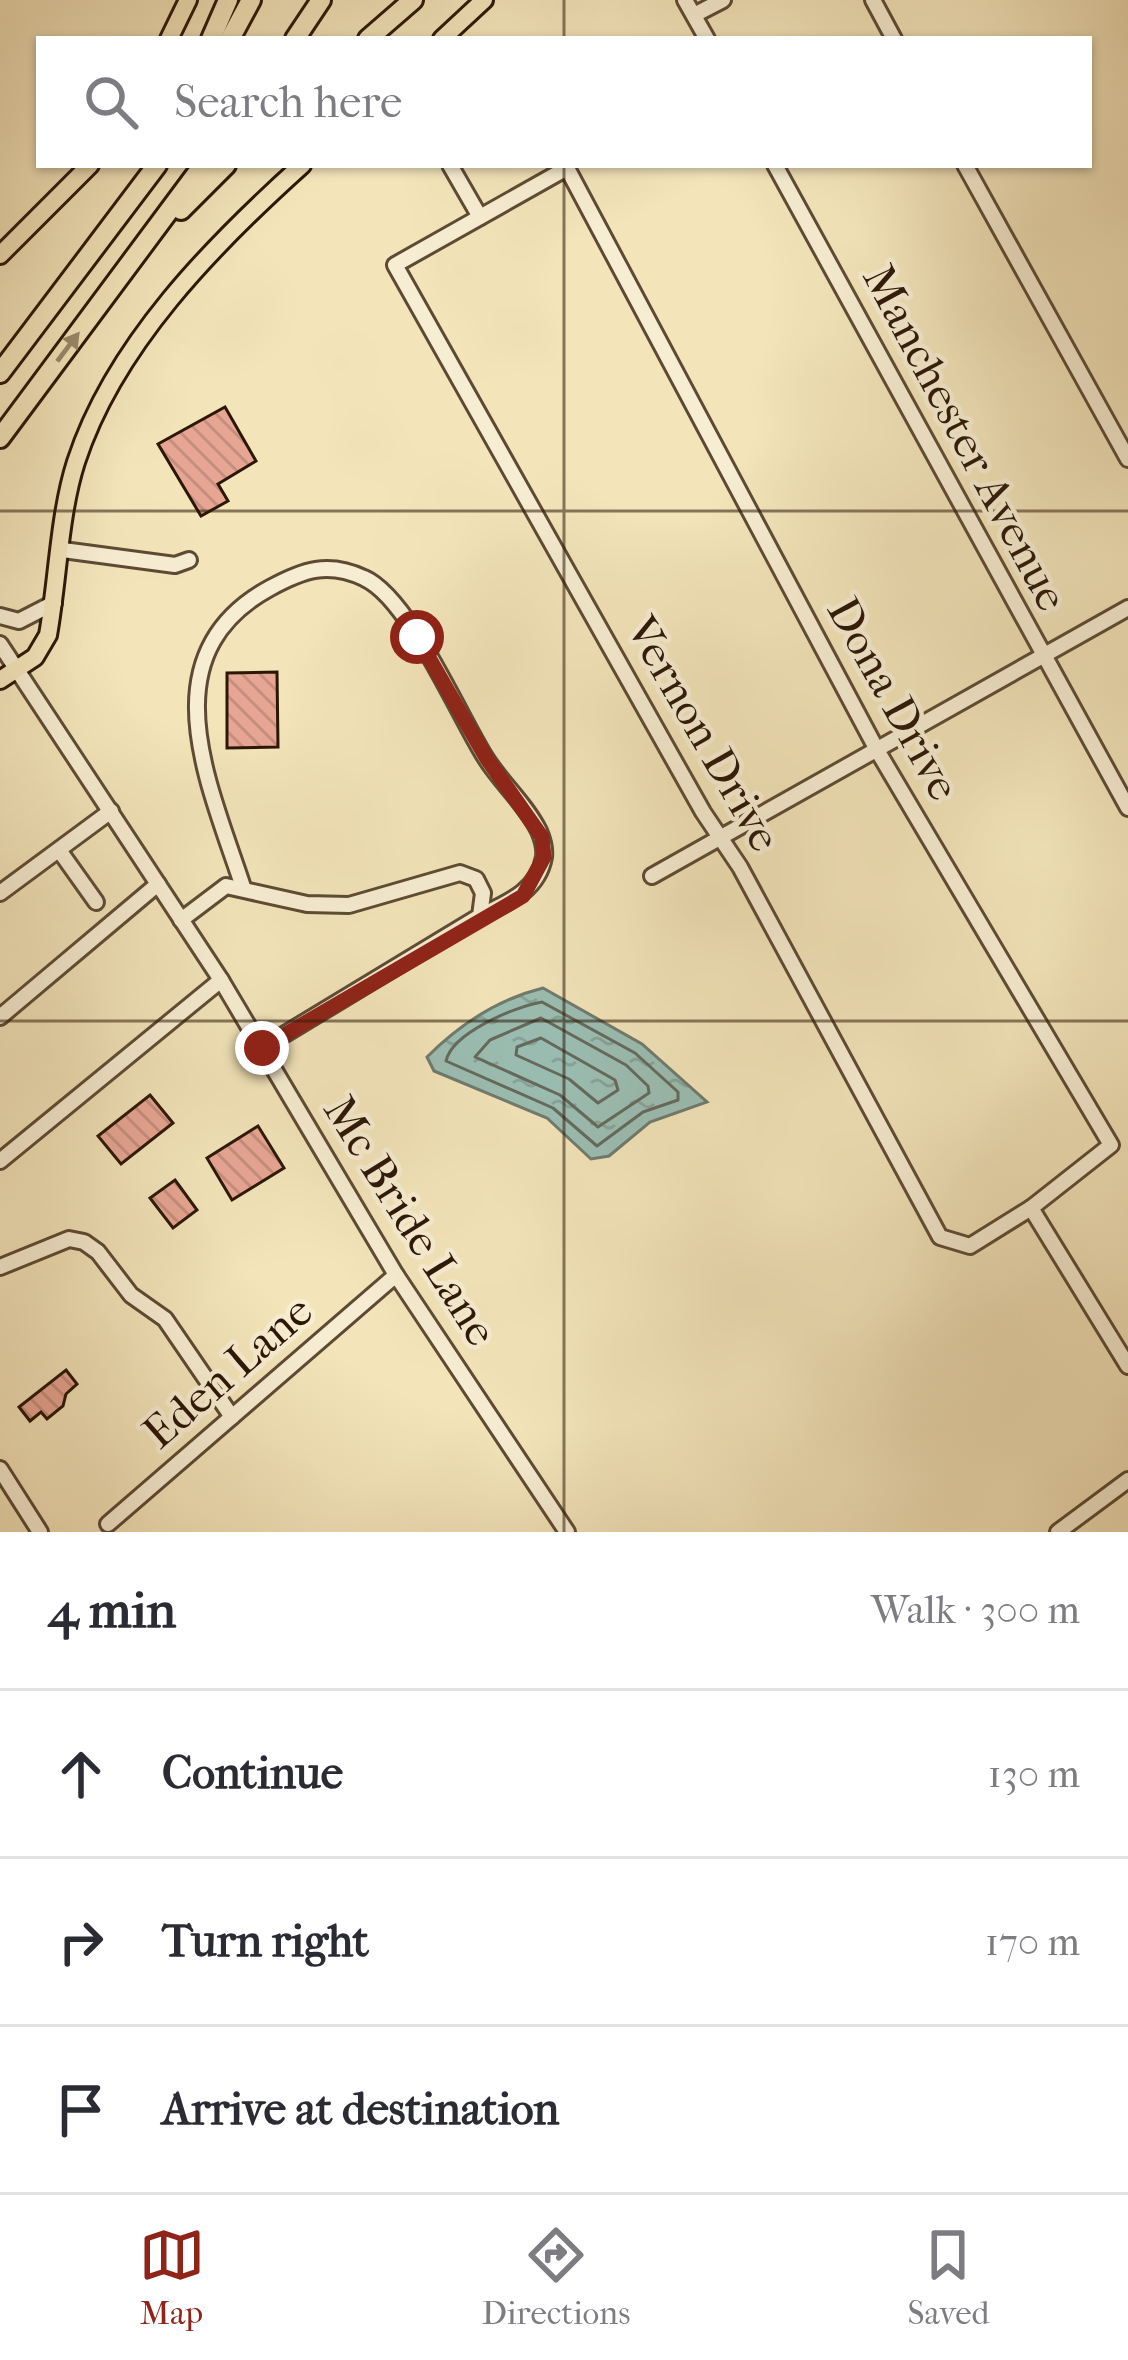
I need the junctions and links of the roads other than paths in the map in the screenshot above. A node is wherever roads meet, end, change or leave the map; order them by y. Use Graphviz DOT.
graph roads {
  1 [pos="188,0"];
  2 [pos="228,0"];
  3 [pos="251,0"];
  4 [pos="321,0"];
  5 [pos="413,0"];
  6 [pos="484,0"];
  7 [pos="685,0"];
  8 [pos="723,0"];
  9 [pos="873,0"];
  10 [pos="694,15"];
  11 [pos="170,36"];
  12 [pos="212,36"];
  13 [pos="232,36"];
  14 [pos="297,36"];
  15 [pos="371,36"];
  16 [pos="445,36"];
  17 [pos="705,36"];
  18 [pos="893,36"];
  19 [pos="87,168"];
  20 [pos="141,168"];
  21 [pos="155,168"];
  22 [pos="201,168"];
  23 [pos="223,168"];
  24 [pos="299,168"];
  25 [pos="452,168"];
  26 [pos="778,168"];
  27 [pos="966,168"];
  28 [pos="480,217"];
  29 [pos="109,233"];
  30 [pos="0,255"];
  31 [pos="136,256"];
  32 [pos="0,373"];
  33 [pos="0,438"];
  34 [pos="1128,459"];
  35 [pos="63,550"];
  36 [pos="189,560"];
  37 [pos="54,603"];
  38 [pos="1128,608"];
  39 [pos="0,616"];
  40 [pos="0,644"];
  41 [pos="1041,654"];
  42 [pos="18,668"];
  43 [pos="0,680"];
  44 [pos="877,750"];
  45 [pos="1128,808"];
  46 [pos="110,812"];
  47 [pos="718,836"];
  48 [pos="58,850"];
  49 [pos="652,876"];
  50 [pos="158,884"];
  51 [pos="243,887"];
  52 [pos="0,893"];
  53 [pos="96,902"];
  54 [pos="480,916"];
  55 [pos="181,920"];
  56 [pos="221,980"];
  57 [pos="0,1017"];
  58 [pos="262,1048"];
  59 [pos="0,1161"];
  60 [pos="1031,1208"];
  61 [pos="0,1267"];
  62 [pos="396,1274"];
  63 [pos="1128,1366"];
  64 [pos="232,1417"];
  65 [pos="0,1469"];
  66 [pos="1128,1480"];
  67 [pos="108,1524"];
  68 [pos="40,1532"];
  69 [pos="567,1532"];
  70 [pos="1058,1532"];
  1 -- 11 [label="main road"];
  2 -- 12 [label="highway"];
  3 -- 13 [label="highway"];
  4 -- 14 [label="highway"];
  5 -- 15 [label="highway"];
  6 -- 16 [label="main road"];
  7 -- 10 [label="street"];
  8 -- 10 [label="street"];
  9 -- 18 [label="street"];
  10 -- 17 [label="street"];
  19 -- 30 [label="main road"];
  20 -- 29 [label="highway"];
  21 -- 29 [label="highway"];
  22 -- 31 [label="highway"];
  23 -- 31 [label="highway"];
  24 -- 35 [label="main road"];
  25 -- 28 [label="street"];
  26 -- 41 [label="street, Manchester Avenue"];
  27 -- 34 [label="street"];
  28 -- 44 [label="street, Dona Drive"];
  28 -- 47 [label="street, Vernon Drive"];
  29 -- 32 [label="highway"];
  33 -- 31 [label="highway, one-way"];
  35 -- 36 [label="street"];
  35 -- 37 [label="main road"];
  37 -- 39 [label="street"];
  37 -- 42 [label="main road"];
  38 -- 41 [label="street"];
  40 -- 42 [label="street, Mc Bride Lane"];
  41 -- 44 [label="street"];
  41 -- 45 [label="street, Manchester Avenue"];
  42 -- 43 [label="main road"];
  42 -- 46 [label="street, Mc Bride Lane"];
  44 -- 47 [label="street"];
  44 -- 60 [label="street, Dona Drive"];
  46 -- 48 [label="street"];
  46 -- 50 [label="street, Mc Bride Lane"];
  47 -- 49 [label="street"];
  47 -- 60 [label="street, Vernon Drive"];
  48 -- 52 [label="street"];
  48 -- 53 [label="street"];
  50 -- 55 [label="street, Mc Bride Lane"];
  50 -- 57 [label="street"];
  51 -- 54 [label="street"];
  51 -- 54 [label="street"];
  51 -- 55 [label="street"];
  54 -- 58 [label="street"];
  55 -- 56 [label="street, Mc Bride Lane"];
  56 -- 58 [label="street, Mc Bride Lane"];
  56 -- 59 [label="street"];
  58 -- 62 [label="street, Mc Bride Lane"];
  60 -- 63 [label="street"];
  61 -- 64 [label="street"];
  62 -- 64 [label="street, Eden Lane"];
  62 -- 69 [label="street, Mc Bride Lane"];
  64 -- 67 [label="street, Eden Lane"];
  65 -- 68 [label="street"];
  66 -- 70 [label="street"];
}
